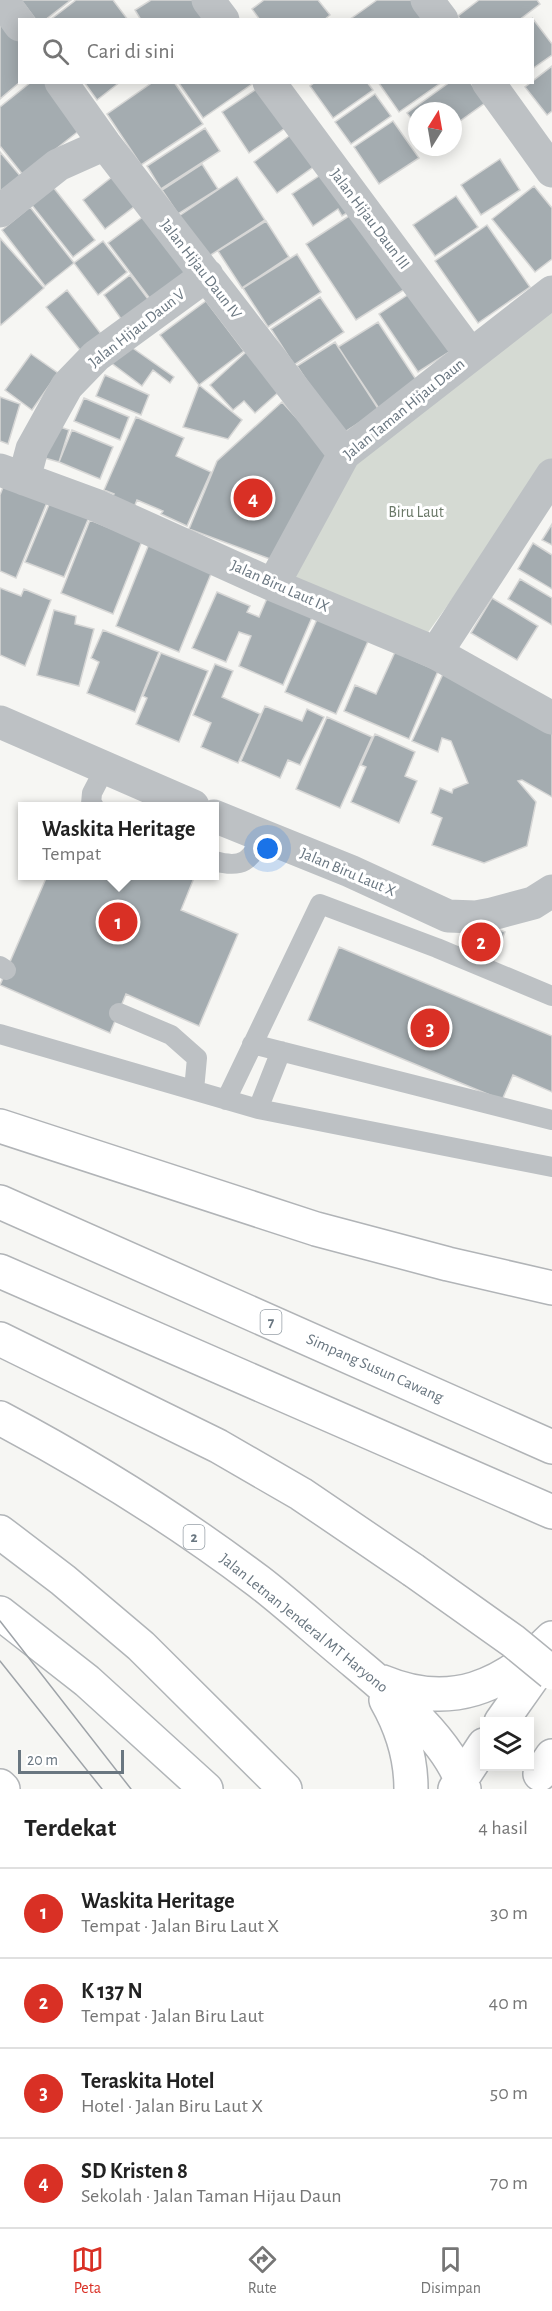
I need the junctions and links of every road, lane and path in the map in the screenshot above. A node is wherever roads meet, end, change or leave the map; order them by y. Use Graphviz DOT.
graph roads {
  1 [pos="2,0"];
  2 [pos="208,0"];
  3 [pos="427,0"];
  4 [pos="222,18"];
  5 [pos="440,18"];
  6 [pos="18,22"];
  7 [pos="62,84"];
  8 [pos="270,84"];
  9 [pos="489,84"];
  10 [pos="105,144"];
  11 [pos="552,171"];
  12 [pos="0,211"];
  13 [pos="207,275"];
  14 [pos="552,292"];
  15 [pos="471,355"];
  16 [pos="344,454"];
  17 [pos="12,474"];
  18 [pos="552,475"];
  19 [pos="273,585"];
  20 [pos="436,653"];
  21 [pos="552,718"];
  22 [pos="0,722"];
  23 [pos="105,768"];
  24 [pos="92,802"];
  25 [pos="182,802"];
  26 [pos="219,818"];
  27 [pos="263,836"];
  28 [pos="219,862"];
  29 [pos="552,891"];
  30 [pos="448,916"];
  31 [pos="437,948"];
  32 [pos="552,996"];
  33 [pos="119,1012"];
  34 [pos="0,1034"];
  35 [pos="252,1044"];
  36 [pos="281,1051"];
  37 [pos="194,1090"];
  38 [pos="226,1100"];
  39 [pos="258,1109"];
  40 [pos="552,1120"];
  41 [pos="0,1126"];
  42 [pos="552,1167"];
  43 [pos="0,1202"];
  44 [pos="0,1271"];
  45 [pos="552,1288"];
  46 [pos="0,1339"];
  47 [pos="0,1418"];
  48 [pos="547,1445"];
  49 [pos="552,1512"];
  50 [pos="0,1532"];
  51 [pos="0,1613"];
  52 [pos="552,1638"];
  53 [pos="552,1651"];
  54 [pos="552,1672"];
  55 [pos="373,1677"];
  56 [pos="505,1717"];
  57 [pos="480,1754"];
  58 [pos="464,1787"];
  59 [pos="206,1789"];
  60 [pos="285,1789"];
  61 [pos="411,1789"];
  1 -- 6 [label="street"];
  2 -- 4 [label="street"];
  3 -- 5 [label="street"];
  7 -- 10 [label="street, Jalan Hijau Daun IV"];
  8 -- 15 [label="street, Jalan Hijau Daun III"];
  9 -- 11 [label="street"];
  10 -- 12 [label="street"];
  10 -- 13 [label="street, Jalan Hijau Daun IV"];
  13 -- 16 [label="street, Jalan Hijau Daun IV"];
  13 -- 17 [label="street, Jalan Hijau Daun V"];
  14 -- 15 [label="street, Jalan Taman Hijau Daun"];
  15 -- 16 [label="street, Jalan Taman Hijau Daun"];
  16 -- 19 [label="street, Jalan Taman Hijau Daun"];
  17 -- 19 [label="street, Jalan Biru Laut IX"];
  18 -- 20 [label="street"];
  19 -- 20 [label="street, Jalan Biru Laut IX"];
  20 -- 21 [label="street, Jalan Biru Laut IX"];
  22 -- 23 [label="street"];
  23 -- 24 [label="lane"];
  23 -- 25 [label="street"];
  26 -- 27 [label="street, Jalan Biru Laut X"];
  27 -- 28 [label="lane"];
  27 -- 30 [label="street, Jalan Biru Laut X"];
  29 -- 30 [label="street"];
  30 -- 31 [label="lane"];
  31 -- 32 [label="lane"];
  31 -- 35 [label="lane"];
  33 -- 37 [label="lane"];
  34 -- 37 [label="lane"];
  35 -- 36 [label="lane"];
  35 -- 38 [label="lane"];
  36 -- 39 [label="lane"];
  36 -- 40 [label="lane"];
  37 -- 38 [label="lane"];
  38 -- 39 [label="lane"];
  39 -- 42 [label="lane"];
  41 -- 45 [label="main road"];
  43 -- 48 [label="main road, Simpang Susun Cawang / 7"];
  44 -- 49 [label="main road"];
  46 -- 54 [label="main road, bridge"];
  47 -- 55 [label="main road, Jalan Letnan Jenderal MT Haryono / 2"];
  50 -- 60 [label="main road"];
  51 -- 59 [label="main road"];
  52 -- 55 [label="main road"];
  53 -- 56 [label="main road"];
  55 -- 58 [label="main road, Jalan Letnan Jenderal MT Haryono / 2"];
  55 -- 61 [label="main road"];
  57 -- 58 [label="main road"];
}
